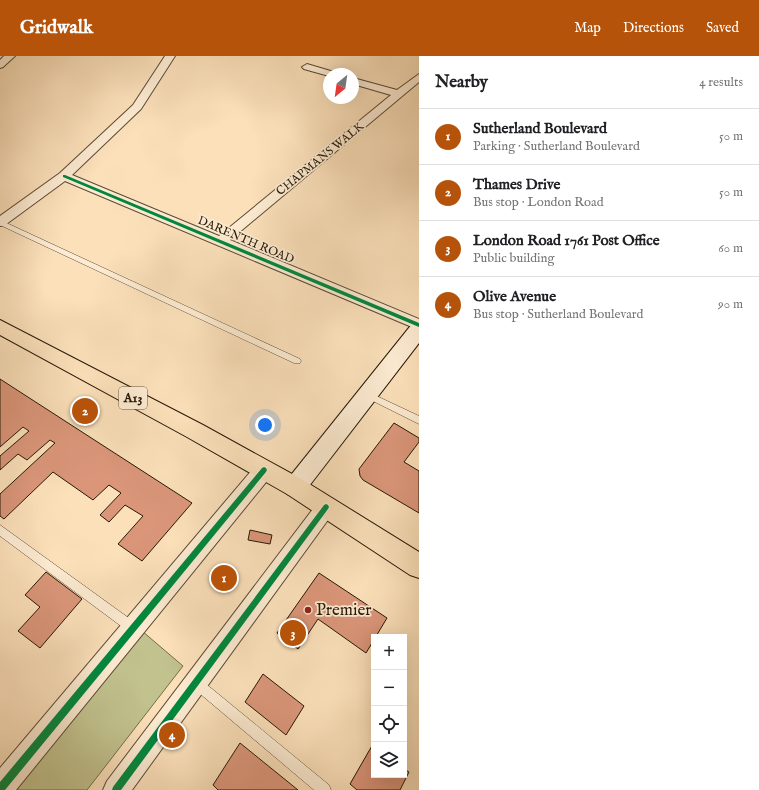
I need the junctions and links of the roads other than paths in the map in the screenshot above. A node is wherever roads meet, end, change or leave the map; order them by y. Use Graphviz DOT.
graph roads {
  1 [pos="10,56"];
  2 [pos="170,56"];
  3 [pos="0,65"];
  4 [pos="307,67"];
  5 [pos="323,72"];
  6 [pos="419,77"];
  7 [pos="359,83"];
  8 [pos="398,94"];
  9 [pos="64,176"];
  10 [pos="0,222"];
  11 [pos="221,241"];
  12 [pos="419,325"];
  13 [pos="0,327"];
  14 [pos="419,329"];
  15 [pos="298,361"];
  16 [pos="368,395"];
  17 [pos="419,420"];
  18 [pos="264,470"];
  19 [pos="295,487"];
  20 [pos="326,507"];
  21 [pos="0,530"];
  22 [pos="419,566"];
  23 [pos="133,628"];
  24 [pos="196,683"];
  25 [pos="0,789"];
  26 [pos="116,790"];
  27 [pos="324,790"];
  1 -- 3 [label="street"];
  2 -- 9 [label="street"];
  4 -- 5 [label="street"];
  6 -- 8 [label="street, CHAPMANS WALK"];
  7 -- 8 [label="street"];
  8 -- 11 [label="street, CHAPMANS WALK"];
  9 -- 10 [label="street"];
  9 -- 11 [label="street, DARENTH ROAD"];
  10 -- 15 [label="lane"];
  11 -- 12 [label="street, DARENTH ROAD"];
  13 -- 18 [label="main road, A13"];
  14 -- 16 [label="street"];
  16 -- 17 [label="lane"];
  16 -- 19 [label="street"];
  18 -- 19 [label="main road, A13"];
  18 -- 23 [label="street"];
  19 -- 20 [label="main road, A13"];
  20 -- 22 [label="main road, A13"];
  20 -- 24 [label="street"];
  21 -- 23 [label="lane"];
  23 -- 25 [label="street"];
  24 -- 26 [label="street"];
  24 -- 27 [label="lane"];
}
